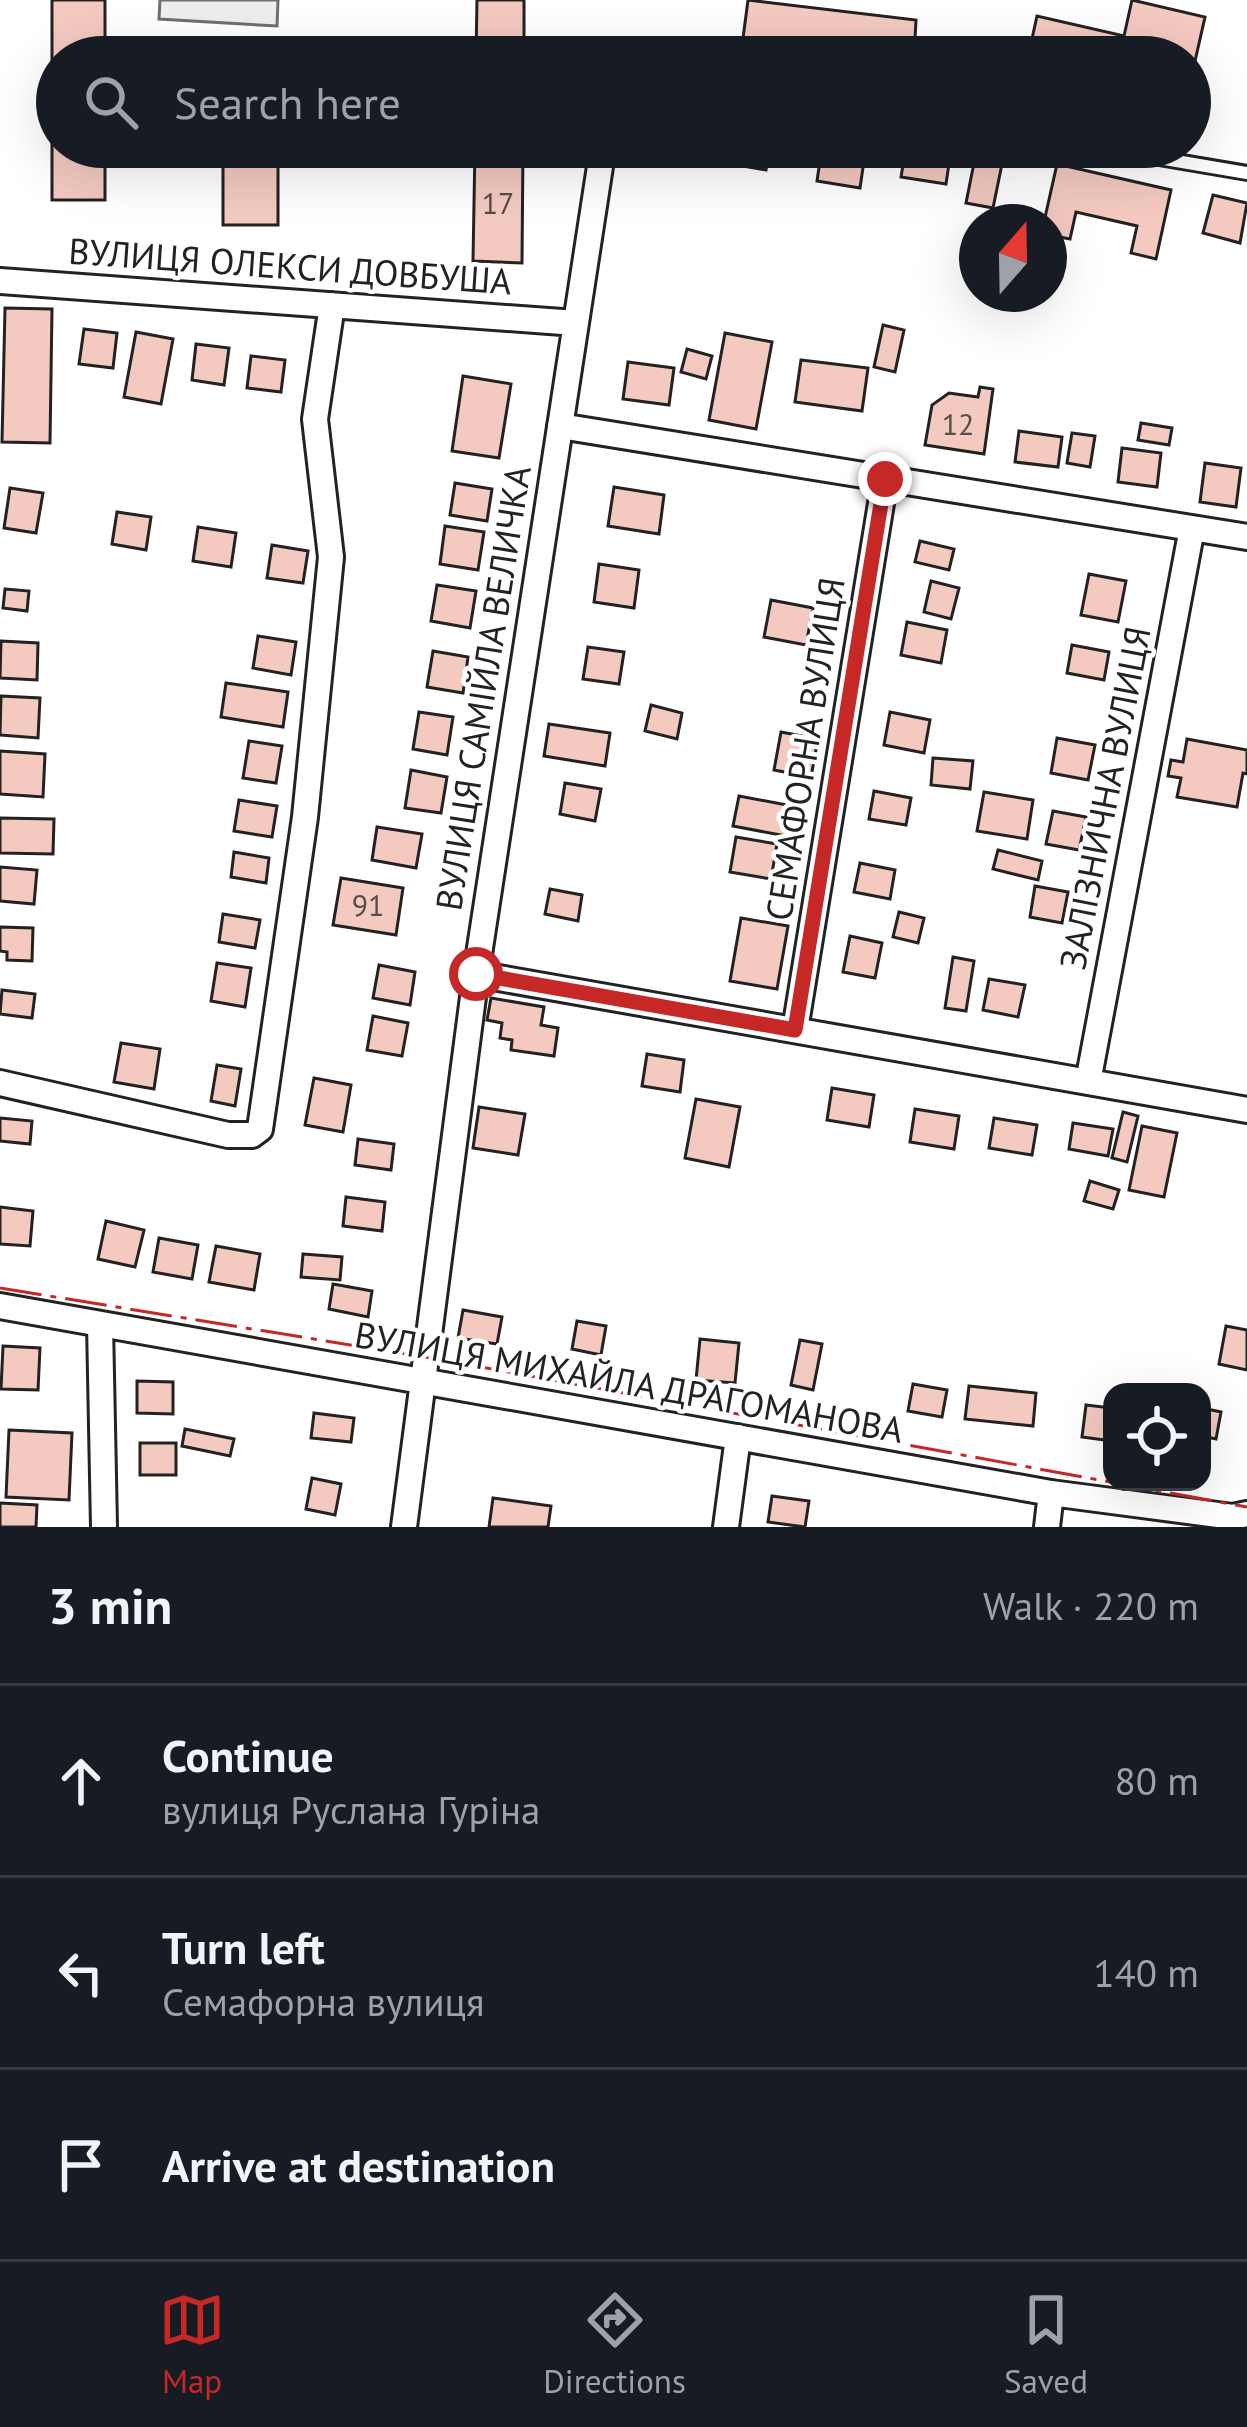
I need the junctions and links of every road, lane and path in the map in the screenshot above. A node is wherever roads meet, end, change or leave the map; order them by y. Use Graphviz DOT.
graph roads {
  1 [pos="1211,167"];
  2 [pos="600,168"];
  3 [pos="1247,173"];
  4 [pos="0,281"];
  5 [pos="332,305"];
  6 [pos="576,323"];
  7 [pos="560,426"];
  8 [pos="885,479"];
  9 [pos="1192,528"];
  10 [pos="1247,537"];
  11 [pos="476,974"];
  12 [pos="795,1030"];
  13 [pos="1088,1082"];
  14 [pos="0,1083"];
  15 [pos="1247,1110"];
  16 [pos="0,1306"];
  17 [pos="100,1324"];
  18 [pos="424,1383"];
  19 [pos="738,1437"];
  20 [pos="1051,1493"];
  21 [pos="1247,1514"];
  22 [pos="104,1527"];
  23 [pos="404,1527"];
  24 [pos="726,1527"];
  25 [pos="1046,1527"];
  1 -- 3 [label="lane"];
  2 -- 6 [label="street, ВУЛИЦЯ САМІЙЛА ВЕЛИЧКА"];
  4 -- 5 [label="street, ВУЛИЦЯ ОЛЕКСИ ДОВБУША"];
  5 -- 6 [label="street, ВУЛИЦЯ ОЛЕКСИ ДОВБУША"];
  5 -- 14 [label="street"];
  6 -- 7 [label="street, ВУЛИЦЯ САМІЙЛА ВЕЛИЧКА"];
  7 -- 8 [label="street"];
  7 -- 11 [label="street, ВУЛИЦЯ САМІЙЛА ВЕЛИЧКА"];
  8 -- 9 [label="street"];
  8 -- 12 [label="street, СЕМАФОРНА ВУЛИЦЯ"];
  9 -- 10 [label="street"];
  9 -- 13 [label="street, ЗАЛІЗНИЧНА ВУЛИЦЯ"];
  11 -- 12 [label="street"];
  11 -- 18 [label="street, ВУЛИЦЯ САМІЙЛА ВЕЛИЧКА"];
  12 -- 13 [label="street"];
  13 -- 15 [label="street"];
  16 -- 17 [label="street, ВУЛИЦЯ МИХАЙЛА ДРАГОМАНОВА"];
  17 -- 18 [label="street, ВУЛИЦЯ МИХАЙЛА ДРАГОМАНОВА"];
  17 -- 22 [label="street"];
  18 -- 19 [label="street, ВУЛИЦЯ МИХАЙЛА ДРАГОМАНОВА"];
  18 -- 23 [label="street, ВУЛИЦЯ САМІЙЛА ВЕЛИЧКА"];
  19 -- 20 [label="street, ВУЛИЦЯ МИХАЙЛА ДРАГОМАНОВА"];
  19 -- 24 [label="street"];
  20 -- 21 [label="street, ВУЛИЦЯ МИХАЙЛА ДРАГОМАНОВА"];
  20 -- 25 [label="street"];
}
